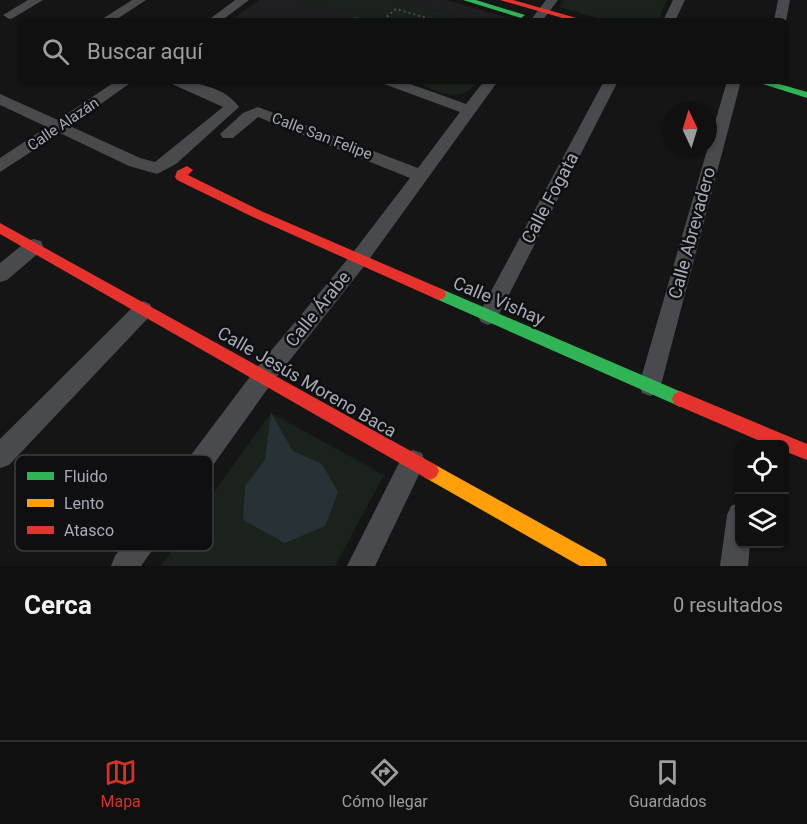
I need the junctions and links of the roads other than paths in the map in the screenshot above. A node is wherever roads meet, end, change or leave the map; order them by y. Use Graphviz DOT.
graph roads {
  1 [pos="37,0"];
  2 [pos="140,0"];
  3 [pos="243,0"];
  4 [pos="467,0"];
  5 [pos="504,0"];
  6 [pos="679,0"];
  7 [pos="784,0"];
  8 [pos="4,14"];
  9 [pos="543,14"];
  10 [pos="110,18"];
  11 [pos="217,18"];
  12 [pos="566,18"];
  13 [pos="670,18"];
  14 [pos="781,18"];
  15 [pos="789,76"];
  16 [pos="807,81"];
  17 [pos="122,84"];
  18 [pos="185,84"];
  19 [pos="397,84"];
  20 [pos="489,84"];
  21 [pos="610,84"];
  22 [pos="733,84"];
  23 [pos="768,84"];
  24 [pos="807,95"];
  25 [pos="0,99"];
  26 [pos="469,110"];
  27 [pos="61,126"];
  28 [pos="228,134"];
  29 [pos="0,166"];
  30 [pos="184,173"];
  31 [pos="420,175"];
  32 [pos="0,228"];
  33 [pos="34,246"];
  34 [pos="358,260"];
  35 [pos="0,274"];
  36 [pos="143,310"];
  37 [pos="488,316"];
  38 [pos="263,377"];
  39 [pos="650,385"];
  40 [pos="748,437"];
  41 [pos="807,452"];
  42 [pos="206,455"];
  43 [pos="0,456"];
  44 [pos="413,462"];
  45 [pos="736,548"];
  46 [pos="136,551"];
  47 [pos="125,566"];
  48 [pos="361,566"];
  49 [pos="598,566"];
  50 [pos="734,566"];
  1 -- 8 [label="street"];
  2 -- 10 [label="street"];
  3 -- 11 [label="street"];
  4 -- 9 [label="street"];
  5 -- 9 [label="street"];
  6 -- 13 [label="street"];
  7 -- 14 [label="street"];
  9 -- 12 [label="street"];
  15 -- 16 [label="street"];
  17 -- 27 [label="street, Calle Alazán"];
  18 -- 27 [label="street"];
  19 -- 26 [label="street"];
  20 -- 26 [label="street, Calle Árabe"];
  21 -- 37 [label="street, Calle Fogata"];
  22 -- 39 [label="street, Calle Abrevadero"];
  23 -- 24 [label="street"];
  25 -- 27 [label="street"];
  26 -- 31 [label="street, Calle Árabe"];
  27 -- 29 [label="street, Calle Alazán"];
  28 -- 31 [label="street, Calle San Felipe"];
  30 -- 34 [label="street, Calle Vishay"];
  31 -- 34 [label="street, Calle Árabe"];
  32 -- 33 [label="street, Calle Jesús Moreno Baca"];
  33 -- 35 [label="street"];
  33 -- 36 [label="street, Calle Jesús Moreno Baca"];
  34 -- 37 [label="street, Calle Vishay"];
  34 -- 38 [label="street, Calle Árabe"];
  36 -- 38 [label="street, Calle Jesús Moreno Baca"];
  36 -- 43 [label="street"];
  37 -- 39 [label="street, Calle Vishay"];
  38 -- 42 [label="street, Calle Árabe"];
  38 -- 44 [label="street, Calle Jesús Moreno Baca"];
  39 -- 40 [label="street, Calle Vishay"];
  40 -- 41 [label="street, Calle Vishay"];
  44 -- 48 [label="street"];
  44 -- 49 [label="street, Calle Jesús Moreno Baca"];
  45 -- 50 [label="street"];
  46 -- 47 [label="street, Calle Árabe"];
}
